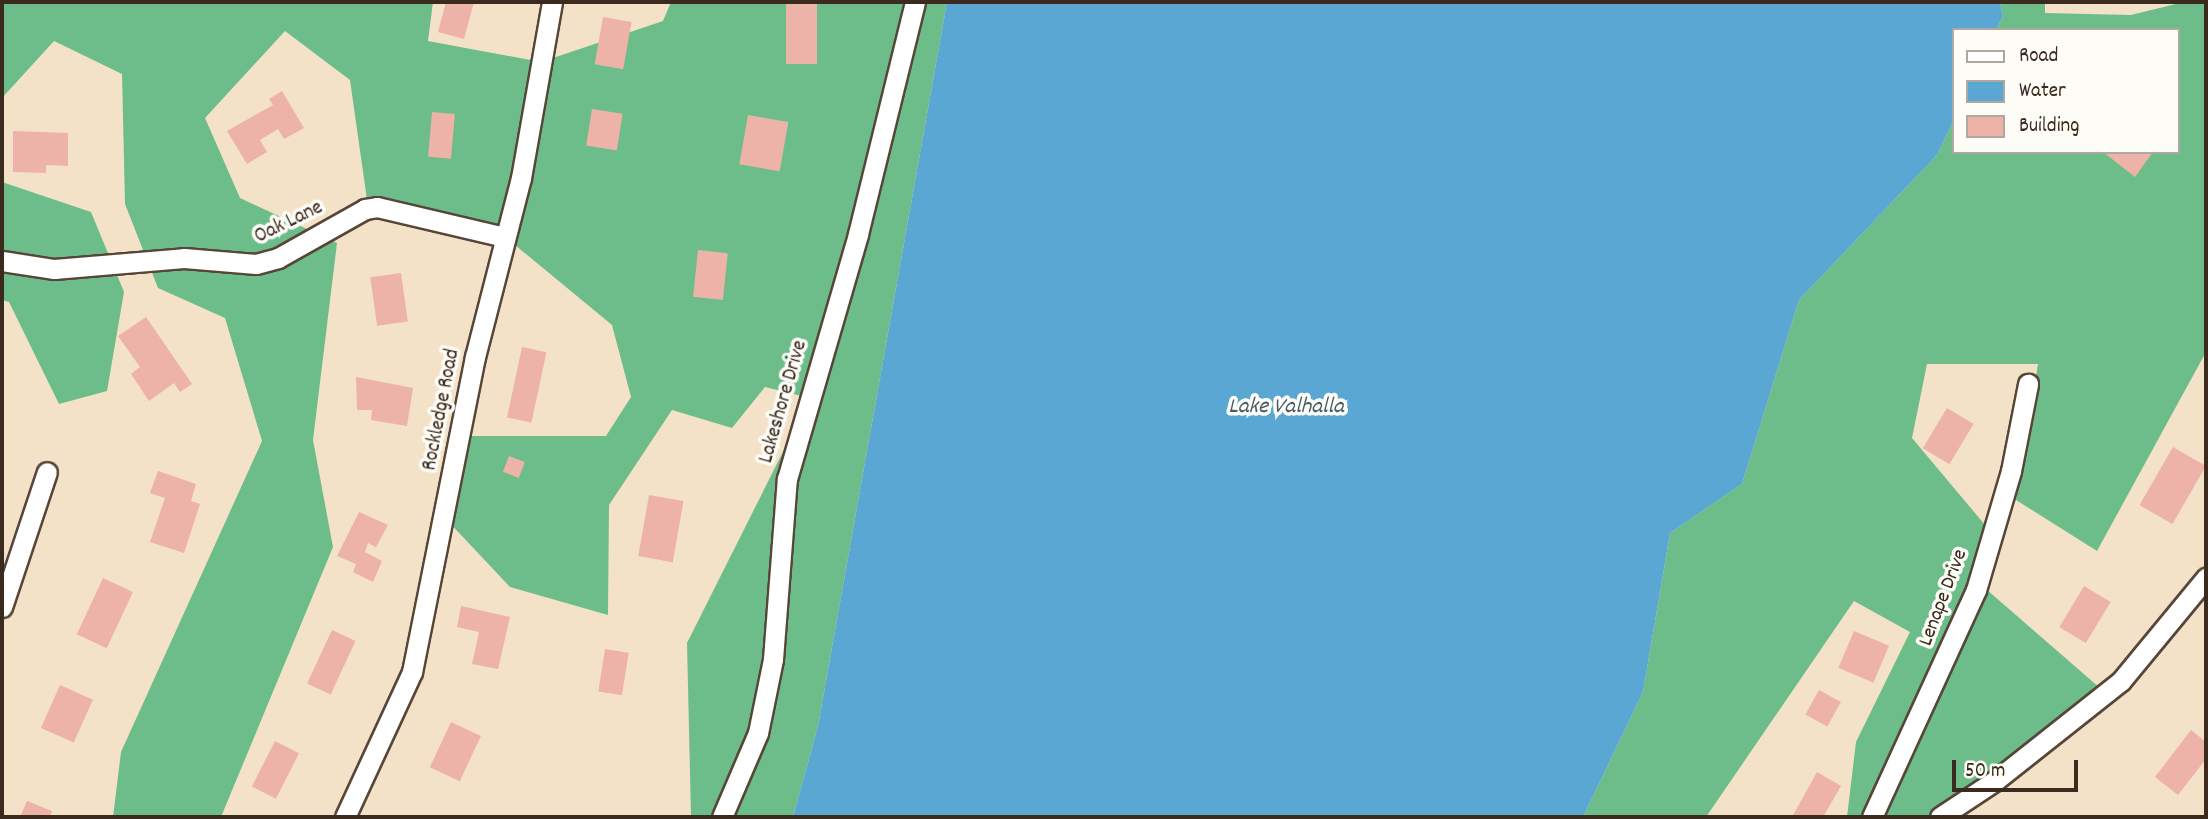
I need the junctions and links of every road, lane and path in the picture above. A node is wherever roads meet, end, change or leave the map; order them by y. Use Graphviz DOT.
graph roads {
  1 [pos="552,2"];
  2 [pos="915,2"];
  3 [pos="505,236"];
  4 [pos="2,261"];
  5 [pos="2028,384"];
  6 [pos="47,472"];
  7 [pos="2206,578"];
  8 [pos="2,607"];
  9 [pos="345,817"];
  10 [pos="722,817"];
  11 [pos="1872,817"];
  12 [pos="1940,817"];
  1 -- 3 [label="street, Rockledge Road"];
  2 -- 10 [label="street, Lakeshore Drive"];
  3 -- 4 [label="street, Oak Lane"];
  3 -- 9 [label="street, Rockledge Road"];
  5 -- 11 [label="street, Lenape Drive"];
  6 -- 8 [label="street"];
  7 -- 12 [label="street"];
}
